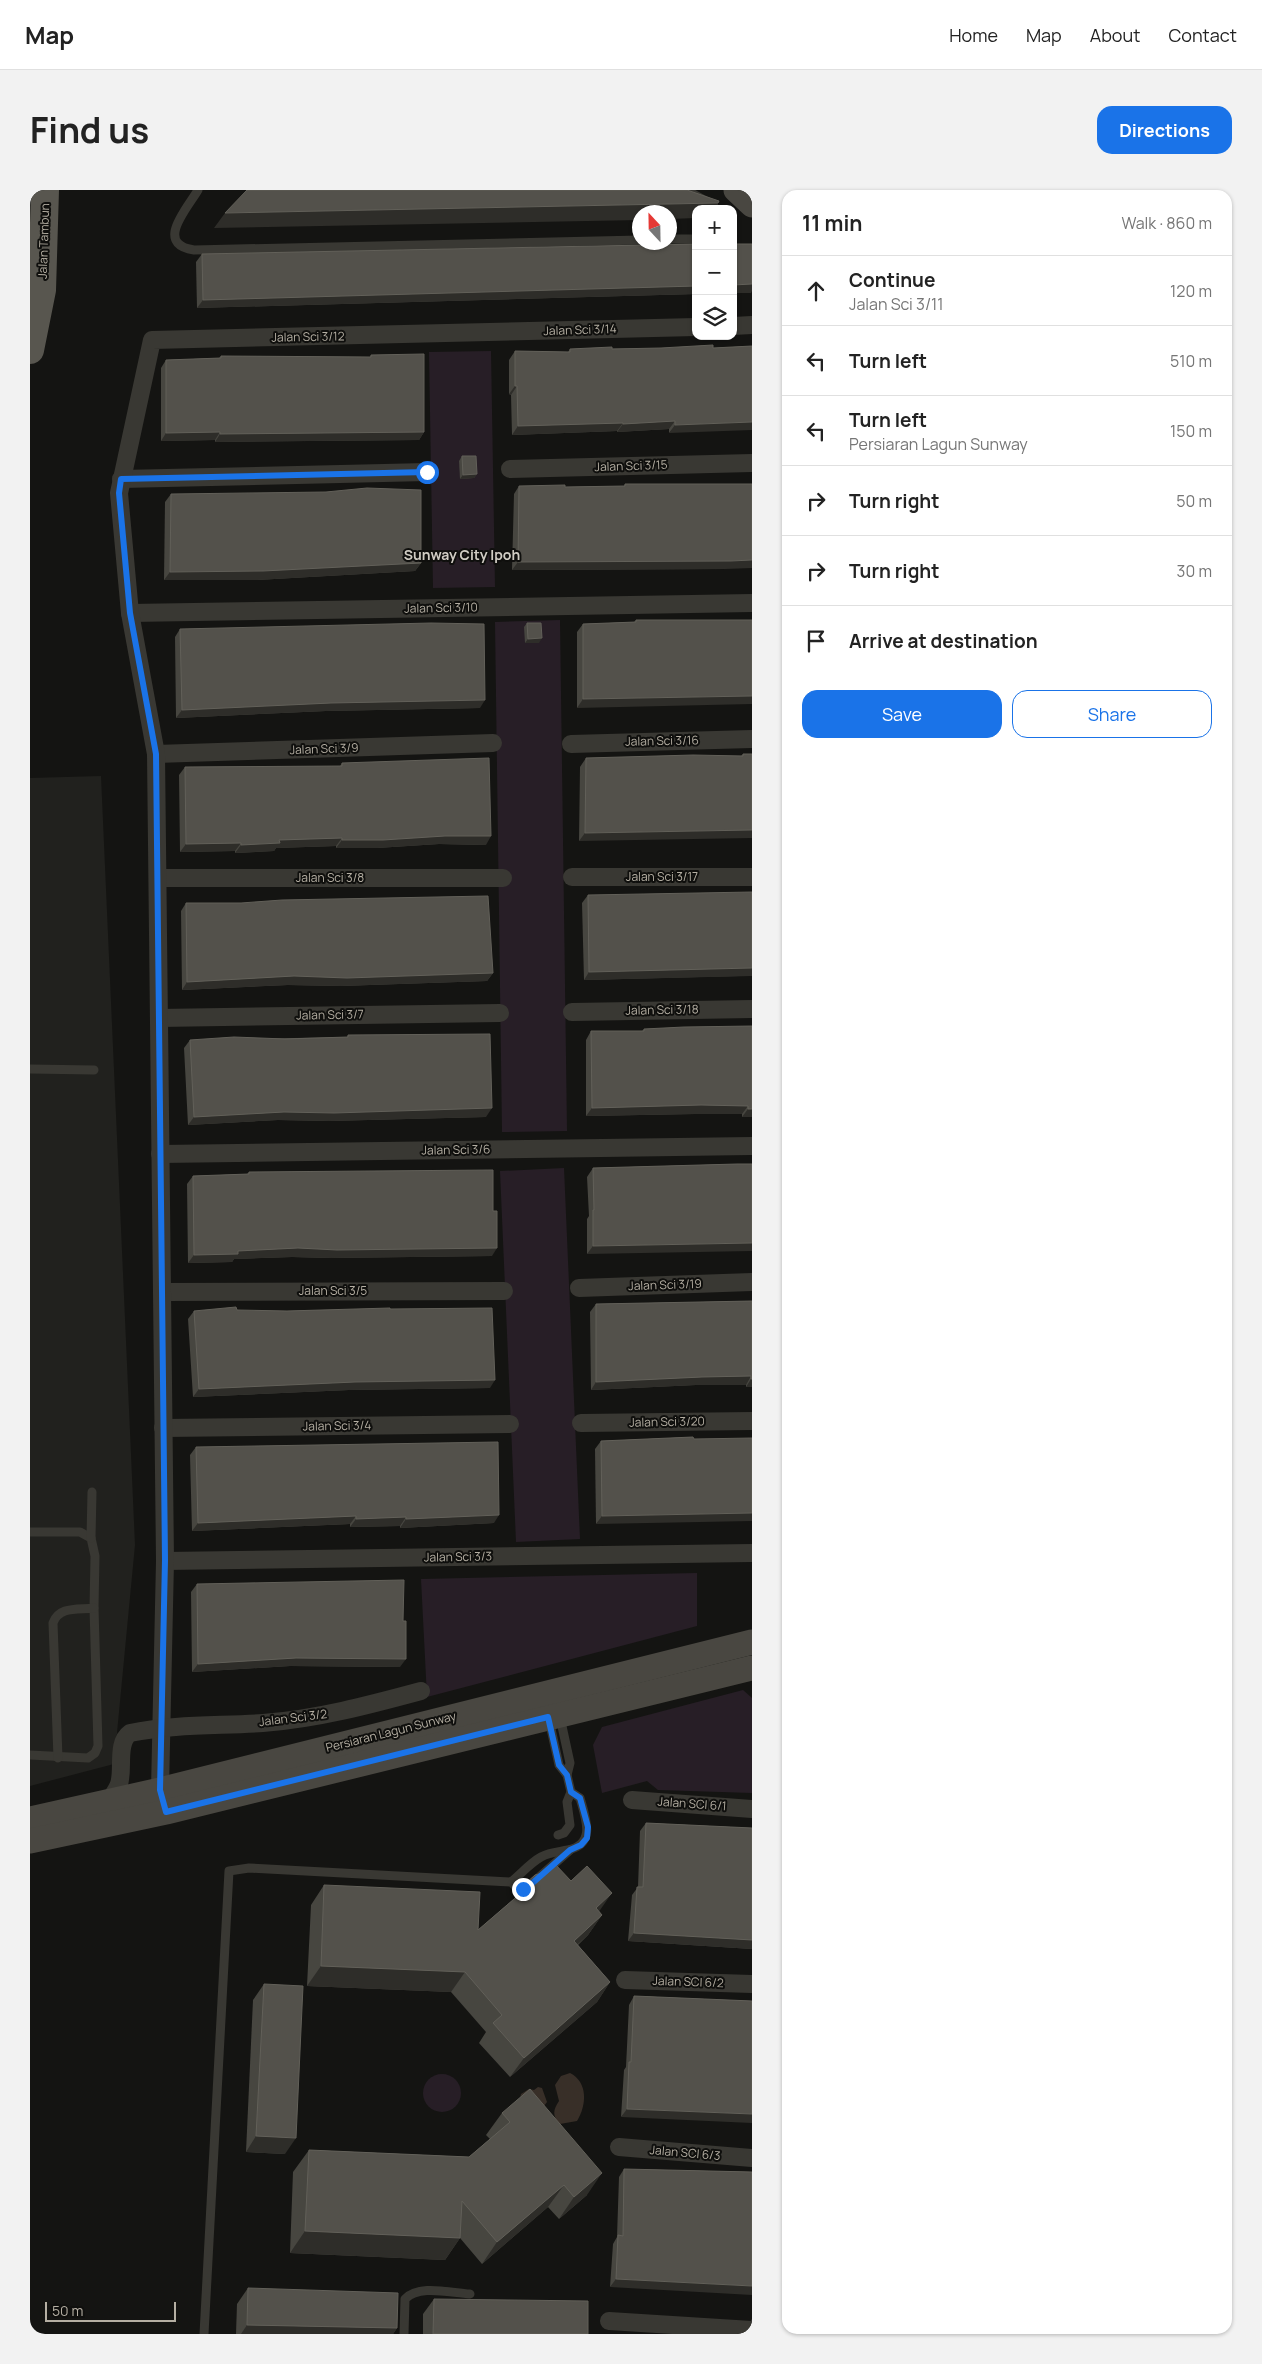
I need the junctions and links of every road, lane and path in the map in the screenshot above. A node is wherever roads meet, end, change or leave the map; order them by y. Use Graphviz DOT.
graph roads {
  1 [pos="45,190"];
  2 [pos="199,190"];
  3 [pos="686,190"];
  4 [pos="736,190"];
  5 [pos="713,205"];
  6 [pos="752,205"];
  7 [pos="677,239"];
  8 [pos="692,239"];
  9 [pos="632,240"];
  10 [pos="737,326"];
  11 [pos="752,326"];
  12 [pos="692,327"];
  13 [pos="465,334"];
  14 [pos="30,350"];
  15 [pos="752,463"];
  16 [pos="510,469"];
  17 [pos="427,472"];
  18 [pos="121,479"];
  19 [pos="752,603"];
  20 [pos="130,613"];
  21 [pos="752,739"];
  22 [pos="493,743"];
  23 [pos="571,744"];
  24 [pos="156,754"];
  25 [pos="572,877"];
  26 [pos="752,877"];
  27 [pos="158,878"];
  28 [pos="503,878"];
  29 [pos="752,1008"];
  30 [pos="572,1012"];
  31 [pos="500,1013"];
  32 [pos="159,1018"];
  33 [pos="30,1069"];
  34 [pos="94,1070"];
  35 [pos="752,1146"];
  36 [pos="160,1154"];
  37 [pos="752,1282"];
  38 [pos="579,1288"];
  39 [pos="504,1291"];
  40 [pos="162,1292"];
  41 [pos="752,1421"];
  42 [pos="581,1423"];
  43 [pos="510,1424"];
  44 [pos="164,1428"];
  45 [pos="92,1492"];
  46 [pos="30,1532"];
  47 [pos="91,1538"];
  48 [pos="752,1553"];
  49 [pos="165,1560"];
  50 [pos="94,1608"];
  51 [pos="752,1642"];
  52 [pos="752,1668"];
  53 [pos="421,1691"];
  54 [pos="554,1716"];
  55 [pos="162,1726"];
  56 [pos="30,1755"];
  57 [pos="58,1758"];
  58 [pos="571,1792"];
  59 [pos="632,1800"];
  60 [pos="163,1801"];
  61 [pos="109,1802"];
  62 [pos="752,1808"];
  63 [pos="30,1819"];
  64 [pos="558,1835"];
  65 [pos="30,1841"];
  66 [pos="570,1850"];
  67 [pos="511,1882"];
  68 [pos="624,1980"];
  69 [pos="752,1984"];
  70 [pos="619,2147"];
  71 [pos="752,2158"];
  72 [pos="470,2294"];
  73 [pos="609,2320"];
  74 [pos="752,2330"];
  75 [pos="204,2334"];
  76 [pos="404,2334"];
  1 -- 14 [label="main road, Jalan Tambun"];
  2 -- 9 [label="lane"];
  3 -- 5 [label="lane"];
  4 -- 6 [label="main road"];
  7 -- 8 [label="lane"];
  10 -- 11 [label="street"];
  12 -- 13 [label="street, Jalan Sci 3/14"];
  13 -- 18 [label="street, Jalan Sci 3/12"];
  15 -- 16 [label="street, Jalan Sci 3/15"];
  17 -- 18 [label="street"];
  18 -- 20 [label="street"];
  19 -- 20 [label="street, Jalan Sci 3/10"];
  20 -- 24 [label="street"];
  21 -- 23 [label="street, Jalan Sci 3/16"];
  22 -- 24 [label="street, Jalan Sci 3/9"];
  24 -- 27 [label="street"];
  25 -- 26 [label="street, Jalan Sci 3/17"];
  27 -- 28 [label="street, Jalan Sci 3/8"];
  27 -- 32 [label="street"];
  29 -- 30 [label="street, Jalan Sci 3/18"];
  31 -- 32 [label="street, Jalan Sci 3/7"];
  32 -- 36 [label="street"];
  33 -- 34 [label="lane"];
  35 -- 36 [label="street, Jalan Sci 3/6"];
  36 -- 40 [label="street"];
  37 -- 38 [label="street, Jalan Sci 3/19"];
  39 -- 40 [label="street, Jalan Sci 3/5"];
  40 -- 44 [label="street"];
  41 -- 42 [label="street, Jalan Sci 3/20"];
  43 -- 44 [label="street, Jalan Sci 3/4"];
  44 -- 49 [label="street"];
  45 -- 47 [label="lane"];
  46 -- 47 [label="lane"];
  47 -- 50 [label="lane"];
  48 -- 49 [label="street, Jalan Sci 3/3"];
  49 -- 55 [label="street"];
  50 -- 57 [label="lane"];
  50 -- 57 [label="lane"];
  51 -- 60 [label="main road, Persiaran Lagun Sunway"];
  52 -- 54 [label="main road, Persiaran Lagun Sunway"];
  53 -- 55 [label="street, Jalan Sci 3/2"];
  54 -- 58 [label="lane"];
  54 -- 60 [label="main road, Persiaran Lagun Sunway"];
  55 -- 60 [label="street"];
  55 -- 61 [label="street, Jalan Sci 3/2"];
  56 -- 57 [label="lane"];
  58 -- 64 [label="lane"];
  58 -- 66 [label="lane"];
  59 -- 62 [label="street, Jalan SCI 6/1"];
  60 -- 61 [label="main road, Persiaran Lagun Sunway"];
  60 -- 65 [label="main road, Persiaran Lagun Sunway"];
  61 -- 63 [label="main road, Persiaran Lagun Sunway"];
  66 -- 67 [label="lane"];
  66 -- 67 [label="lane"];
  67 -- 75 [label="lane"];
  68 -- 69 [label="street, Jalan SCI 6/2"];
  70 -- 71 [label="street, Jalan SCI 6/3"];
  72 -- 76 [label="lane"];
  73 -- 74 [label="street"];
}
